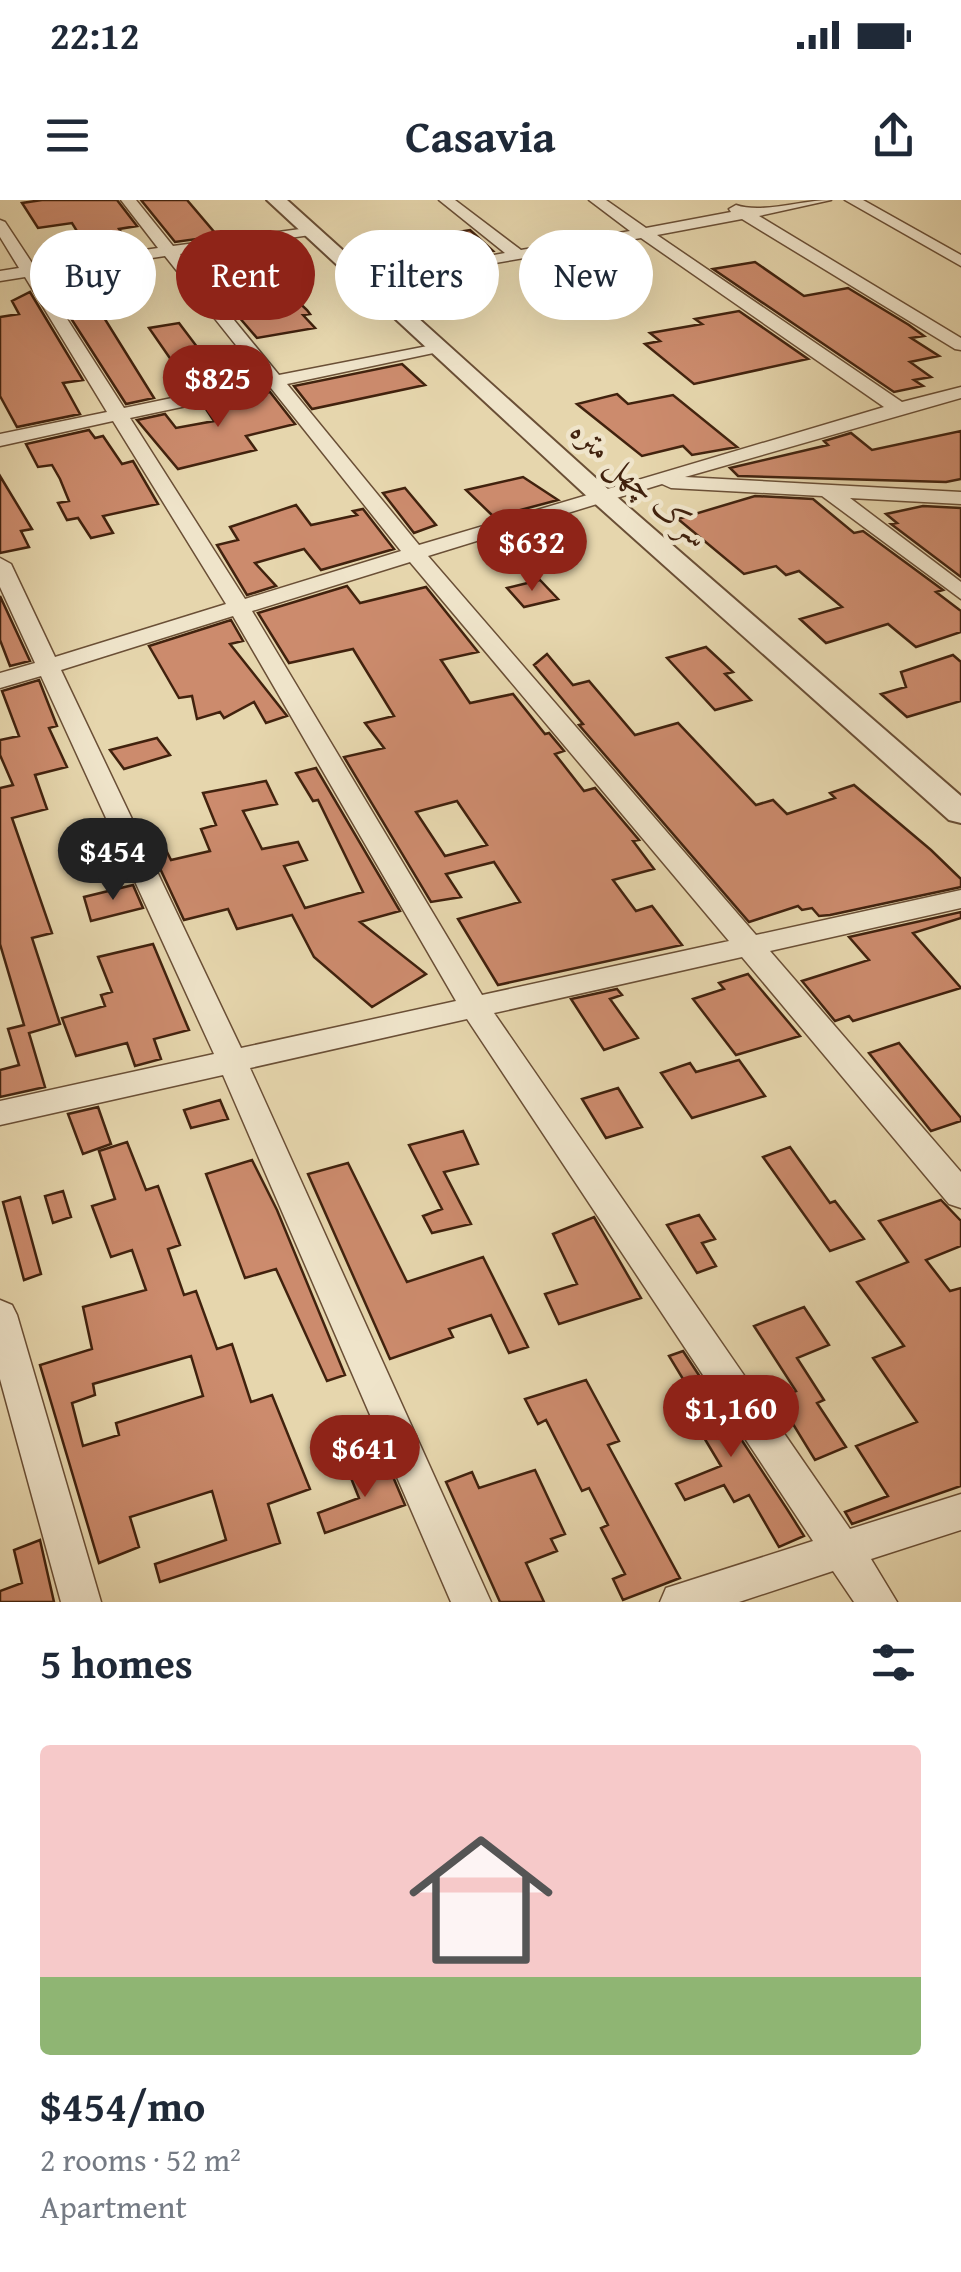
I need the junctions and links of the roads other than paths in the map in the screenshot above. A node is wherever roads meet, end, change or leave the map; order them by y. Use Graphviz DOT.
graph roads {
  1 [pos="128,200"];
  2 [pos="276,200"];
  3 [pos="446,200"];
  4 [pos="596,200"];
  5 [pos="722,200"];
  6 [pos="824,200"];
  7 [pos="852,200"];
  8 [pos="744,214"];
  9 [pos="0,225"];
  10 [pos="310,230"];
  11 [pos="638,230"];
  12 [pos="652,230"];
  13 [pos="315,235"];
  14 [pos="653,240"];
  15 [pos="176,250"];
  16 [pos="171,251"];
  17 [pos="156,253"];
  18 [pos="335,253"];
  19 [pos="517,255"];
  20 [pos="499,258"];
  21 [pos="961,261"];
  22 [pos="30,271"];
  23 [pos="0,276"];
  24 [pos="60,320"];
  25 [pos="407,320"];
  26 [pos="961,345"];
  27 [pos="437,347"];
  28 [pos="276,381"];
  29 [pos="961,392"];
  30 [pos="897,407"];
  31 [pos="119,415"];
  32 [pos="0,440"];
  33 [pos="650,480"];
  34 [pos="824,488"];
  35 [pos="600,496"];
  36 [pos="961,498"];
  37 [pos="413,552"];
  38 [pos="0,564"];
  39 [pos="961,592"];
  40 [pos="238,604"];
  41 [pos="44,666"];
  42 [pos="0,681"];
  43 [pos="961,813"];
  44 [pos="961,899"];
  45 [pos="748,944"];
  46 [pos="475,1009"];
  47 [pos="231,1059"];
  48 [pos="0,1113"];
  49 [pos="961,1195"];
  50 [pos="0,1314"];
  51 [pos="961,1512"];
  52 [pos="844,1550"];
  53 [pos="80,1602"];
  54 [pos="471,1602"];
  55 [pos="680,1602"];
  56 [pos="877,1602"];
  1 -- 16 [label="street"];
  2 -- 10 [label="street, سرک چهل متره"];
  3 -- 19 [label="street"];
  4 -- 11 [label="street"];
  5 -- 8 [label="street"];
  6 -- 8 [label="street"];
  7 -- 21 [label="street"];
  8 -- 12 [label="street"];
  8 -- 26 [label="street"];
  9 -- 22 [label="street"];
  13 -- 18 [label="street, سرک چهل متره"];
  14 -- 30 [label="street"];
  15 -- 16 [label="street"];
  16 -- 17 [label="street"];
  16 -- 28 [label="street"];
  19 -- 20 [label="street"];
  22 -- 23 [label="street"];
  24 -- 31 [label="street"];
  25 -- 27 [label="street, سرک چهل متره"];
  27 -- 28 [label="street"];
  27 -- 35 [label="street, سرک چهل متره"];
  28 -- 31 [label="street"];
  28 -- 37 [label="street"];
  29 -- 30 [label="street"];
  30 -- 33 [label="street"];
  31 -- 32 [label="street"];
  31 -- 40 [label="street"];
  33 -- 34 [label="street"];
  33 -- 35 [label="street"];
  34 -- 36 [label="street"];
  34 -- 39 [label="street"];
  35 -- 37 [label="street"];
  35 -- 43 [label="street, سرک چهل متره"];
  37 -- 40 [label="street"];
  37 -- 45 [label="street"];
  38 -- 41 [label="street"];
  40 -- 41 [label="street"];
  40 -- 46 [label="street"];
  41 -- 42 [label="street"];
  41 -- 47 [label="street"];
  44 -- 45 [label="street"];
  45 -- 46 [label="street"];
  45 -- 49 [label="street"];
  46 -- 47 [label="street"];
  46 -- 52 [label="street"];
  47 -- 48 [label="street"];
  47 -- 54 [label="street"];
  50 -- 53 [label="street"];
  51 -- 52 [label="street"];
  52 -- 55 [label="street"];
  52 -- 56 [label="street"];
}
